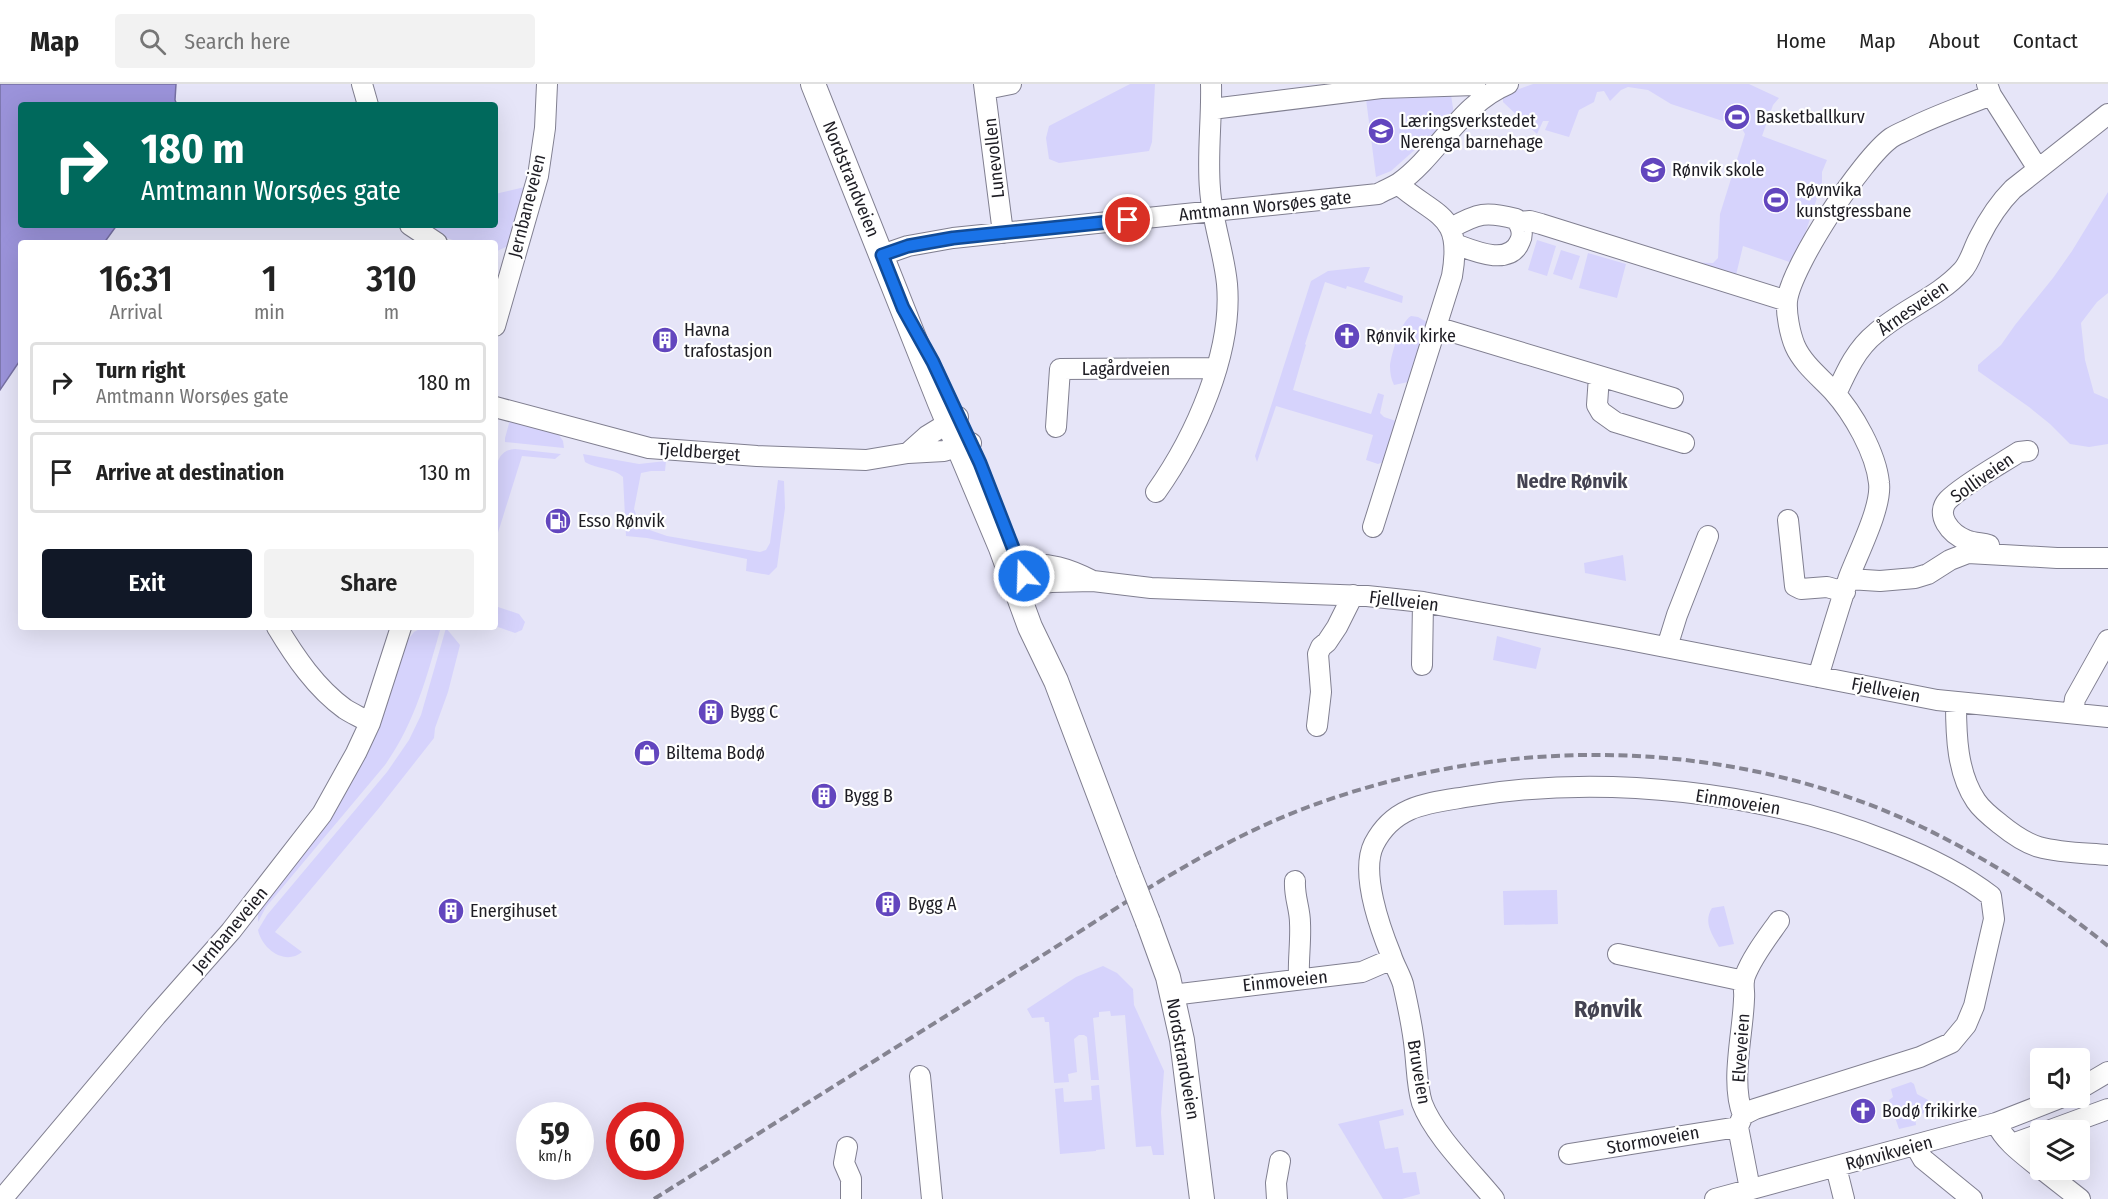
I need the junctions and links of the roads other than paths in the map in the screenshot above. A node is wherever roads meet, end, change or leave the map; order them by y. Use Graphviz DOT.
graph roads {
  1 [pos="362,84"];
  2 [pos="547,84"];
  3 [pos="813,84"];
  4 [pos="1011,84"];
  5 [pos="1211,84"];
  6 [pos="1508,84"];
  7 [pos="1475,85"];
  8 [pos="985,87"];
  9 [pos="1989,89"];
  10 [pos="367,102"];
  11 [pos="1212,109"];
  12 [pos="2108,114"];
  13 [pos="2038,169"];
  14 [pos="1398,184"];
  15 [pos="1212,211"];
  16 [pos="1519,222"];
  17 [pos="414,228"];
  18 [pos="1003,233"];
  19 [pos="1453,236"];
  20 [pos="432,240"];
  21 [pos="882,255"];
  22 [pos="503,269"];
  23 [pos="1787,301"];
  24 [pos="498,305"];
  25 [pos="1436,327"];
  26 [pos="1216,368"];
  27 [pos="1599,376"];
  28 [pos="1836,394"];
  29 [pos="1673,398"];
  30 [pos="498,408"];
  31 [pos="953,419"];
  32 [pos="1056,427"];
  33 [pos="1684,442"];
  34 [pos="965,446"];
  35 [pos="2028,451"];
  36 [pos="908,453"];
  37 [pos="1156,492"];
  38 [pos="1788,520"];
  39 [pos="1373,527"];
  40 [pos="1708,536"];
  41 [pos="1995,553"];
  42 [pos="2108,558"];
  43 [pos="1021,577"];
  44 [pos="1847,586"];
  45 [pos="1353,595"];
  46 [pos="1423,602"];
  47 [pos="280,630"];
  48 [pos="400,630"];
  49 [pos="2108,640"];
  50 [pos="1667,647"];
  51 [pos="1422,665"];
  52 [pos="1818,677"];
  53 [pos="1956,703"];
  54 [pos="2073,713"];
  55 [pos="2108,717"];
  56 [pos="370,723"];
  57 [pos="1317,726"];
  58 [pos="2108,855"];
  59 [pos="1294,881"];
  60 [pos="1779,921"];
  61 [pos="1618,954"];
  62 [pos="1392,959"];
  63 [pos="1299,979"];
  64 [pos="1743,981"];
  65 [pos="1172,995"];
  66 [pos="2108,1072"];
  67 [pos="920,1076"];
  68 [pos="2090,1083"];
  69 [pos="2034,1108"];
  70 [pos="2108,1108"];
  71 [pos="2077,1120"];
  72 [pos="1741,1121"];
  73 [pos="1996,1123"];
  74 [pos="2030,1138"];
  75 [pos="2012,1144"];
  76 [pos="1915,1146"];
  77 [pos="848,1147"];
  78 [pos="1569,1154"];
  79 [pos="2030,1160"];
  80 [pos="1280,1161"];
  81 [pos="1836,1167"];
  82 [pos="2055,1180"];
  83 [pos="1750,1189"];
  84 [pos="2,1199"];
  85 [pos="851,1199"];
  86 [pos="932,1199"];
  87 [pos="1202,1199"];
  88 [pos="1277,1199"];
  89 [pos="1494,1199"];
  90 [pos="1715,1199"];
  91 [pos="1844,1199"];
  92 [pos="1972,1199"];
  93 [pos="2080,1199"];
  1 -- 10 [label="street"];
  2 -- 22 [label="street, Jernbaneveien"];
  3 -- 21 [label="main road, Nordstrandveien"];
  4 -- 8 [label="street"];
  5 -- 11 [label="street"];
  6 -- 14 [label="street, Amtmann Worsøes gate"];
  7 -- 11 [label="street"];
  8 -- 18 [label="street, Lunevollen"];
  9 -- 13 [label="street"];
  9 -- 23 [label="street"];
  11 -- 15 [label="street"];
  12 -- 13 [label="street, Årnesveien"];
  13 -- 28 [label="street, Årnesveien"];
  14 -- 15 [label="street, Amtmann Worsøes gate"];
  14 -- 19 [label="street"];
  15 -- 18 [label="street, Amtmann Worsøes gate"];
  15 -- 26 [label="street"];
  16 -- 19 [label="street"];
  16 -- 19 [label="street"];
  16 -- 23 [label="street"];
  17 -- 20 [label="street"];
  18 -- 21 [label="street, Amtmann Worsøes gate"];
  19 -- 25 [label="street"];
  21 -- 31 [label="main road, Nordstrandveien"];
  22 -- 24 [label="street, Jernbaneveien"];
  23 -- 28 [label="street"];
  25 -- 27 [label="street"];
  25 -- 39 [label="street"];
  26 -- 32 [label="street, Lagårdveien"];
  26 -- 37 [label="street"];
  27 -- 29 [label="street"];
  27 -- 33 [label="street"];
  28 -- 44 [label="street"];
  30 -- 36 [label="street, Tjeldberget"];
  31 -- 34 [label="main road, Nordstrandveien"];
  31 -- 36 [label="street"];
  34 -- 36 [label="street, Tjeldberget"];
  34 -- 43 [label="main road, Nordstrandveien"];
  35 -- 41 [label="street, Solliveien"];
  38 -- 44 [label="street, Solliveien"];
  40 -- 50 [label="street"];
  41 -- 42 [label="street, Solliveien"];
  41 -- 44 [label="street, Solliveien"];
  43 -- 45 [label="street, Fjellveien"];
  43 -- 65 [label="main road, Nordstrandveien, bridge"];
  44 -- 52 [label="street"];
  45 -- 46 [label="street, Fjellveien"];
  45 -- 57 [label="street, Fjellveien"];
  46 -- 50 [label="street, Fjellveien"];
  46 -- 51 [label="street"];
  47 -- 56 [label="street"];
  48 -- 56 [label="street, Jernbaneveien"];
  49 -- 54 [label="street"];
  50 -- 52 [label="street, Fjellveien"];
  52 -- 53 [label="street, Fjellveien"];
  53 -- 54 [label="street, Fjellveien"];
  53 -- 58 [label="street"];
  54 -- 55 [label="street, Fjellveien"];
  56 -- 84 [label="street, Jernbaneveien"];
  59 -- 63 [label="street"];
  60 -- 64 [label="street, Elveveien"];
  61 -- 64 [label="street"];
  62 -- 63 [label="street, Einmoveien"];
  62 -- 72 [label="street, Einmoveien"];
  62 -- 89 [label="street, Bruveien"];
  63 -- 65 [label="street, Einmoveien"];
  64 -- 72 [label="street, Elveveien"];
  65 -- 87 [label="main road, Nordstrandveien"];
  66 -- 68 [label="street"];
  67 -- 86 [label="street"];
  69 -- 73 [label="street, Rønvikveien"];
  70 -- 71 [label="street"];
  72 -- 78 [label="street, Stormoveien"];
  72 -- 83 [label="street"];
  73 -- 75 [label="street"];
  73 -- 76 [label="street, Rønvikveien"];
  74 -- 75 [label="street"];
  75 -- 79 [label="street"];
  76 -- 81 [label="street, Rønvikveien"];
  76 -- 92 [label="street"];
  77 -- 85 [label="street"];
  80 -- 88 [label="street"];
  81 -- 83 [label="street, Rønvikveien"];
  81 -- 91 [label="street"];
  82 -- 93 [label="street"];
  83 -- 90 [label="street, Rønvikveien"];
}
